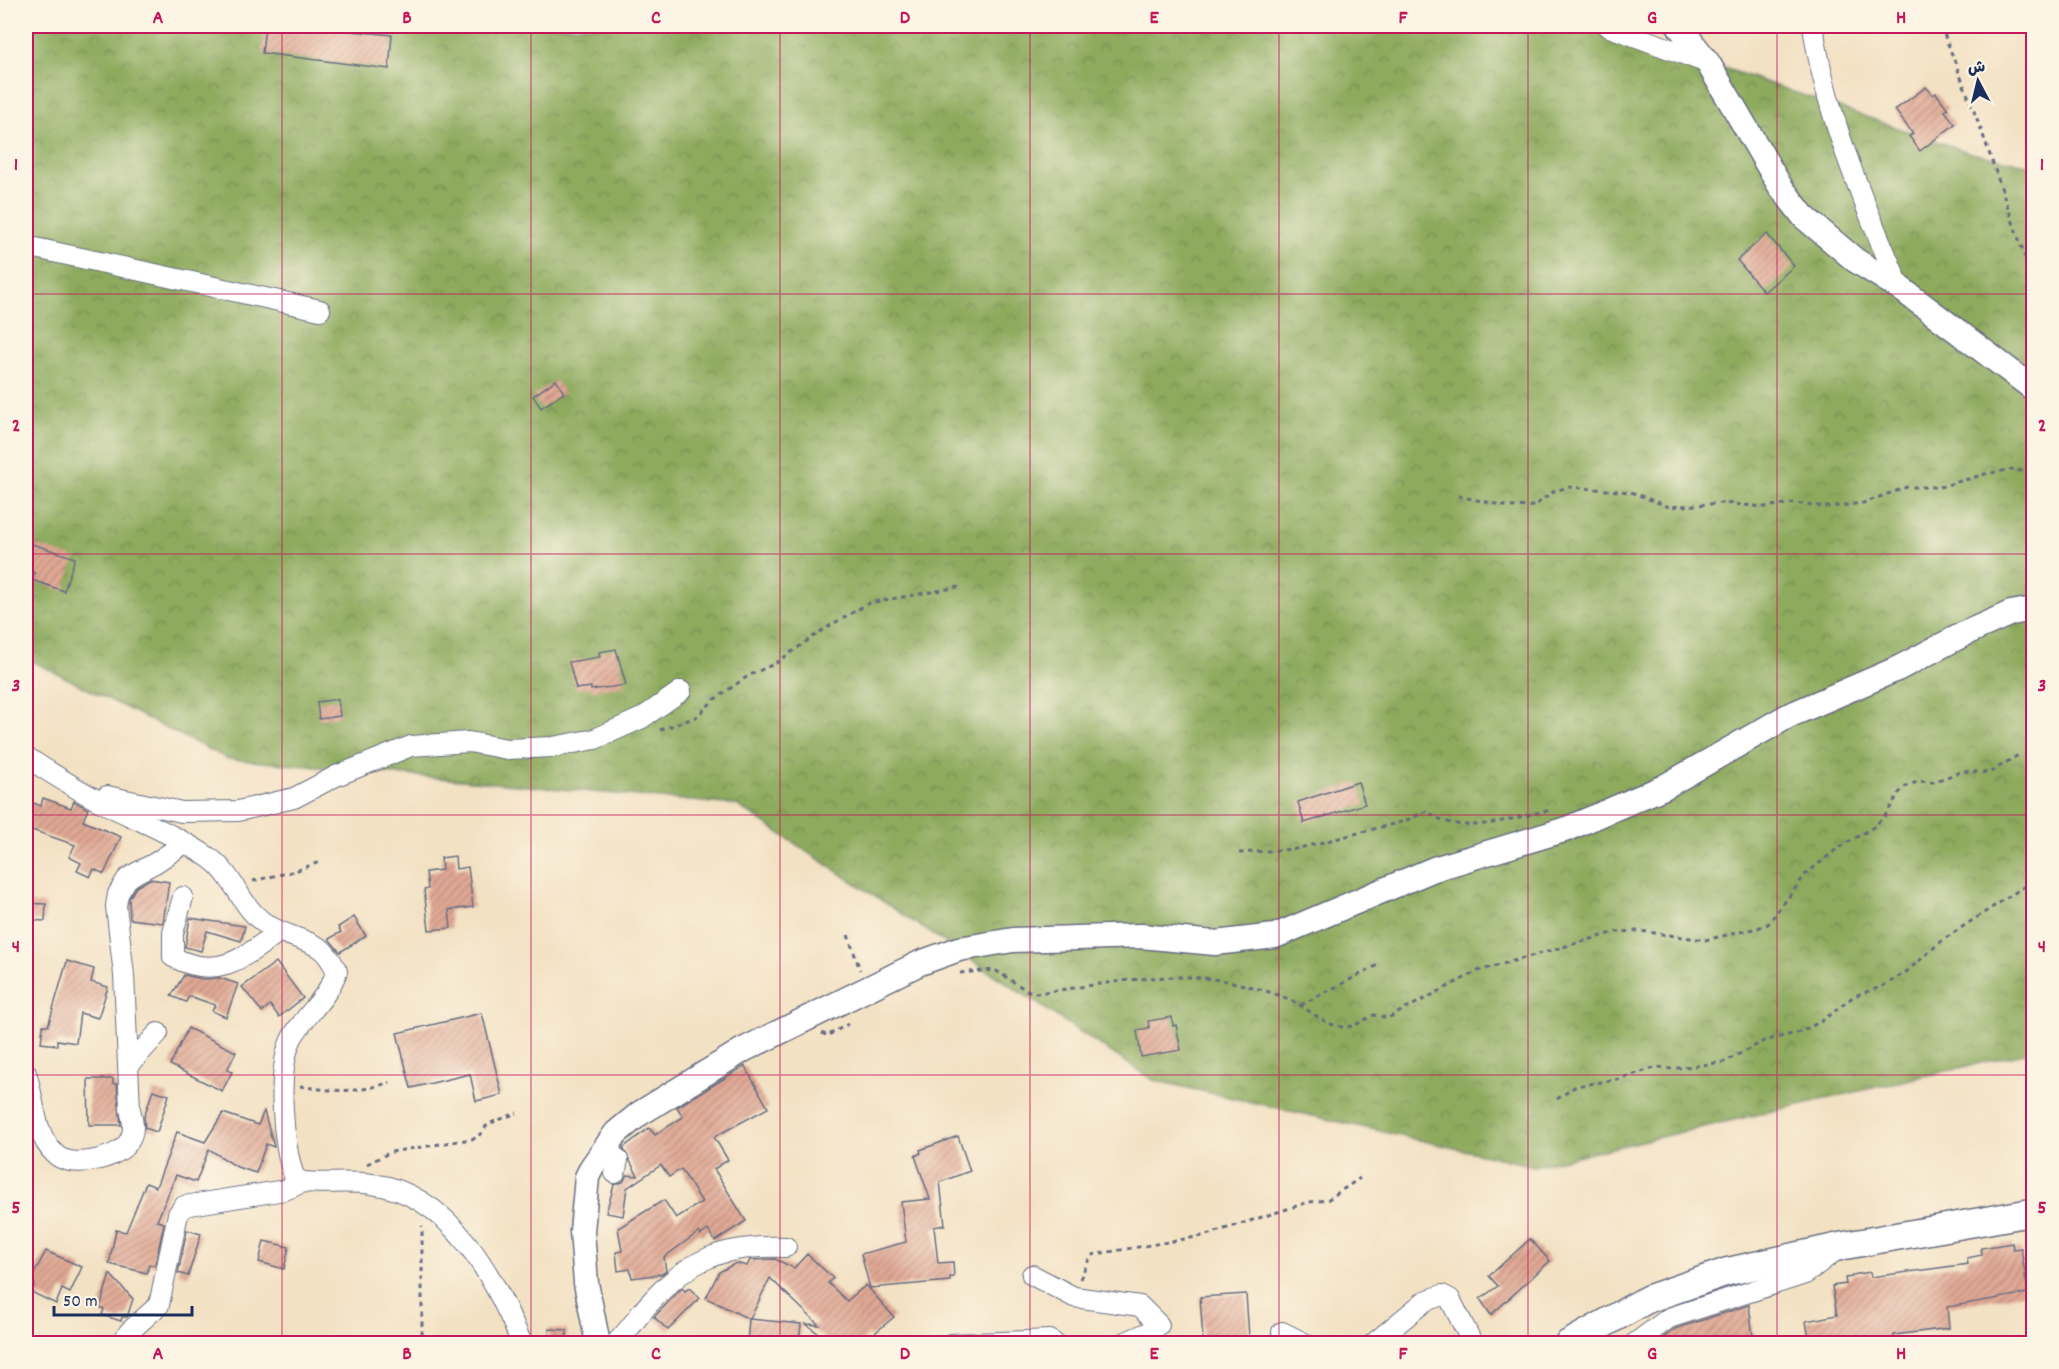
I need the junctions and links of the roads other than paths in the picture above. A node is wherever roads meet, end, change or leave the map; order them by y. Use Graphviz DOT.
graph roads {
  1 [pos="1608,26"];
  2 [pos="1813,26"];
  3 [pos="1685,30"];
  4 [pos="1708,63"];
  5 [pos="26,246"];
  6 [pos="1900,288"];
  7 [pos="321,310"];
  8 [pos="2034,389"];
  9 [pos="2034,609"];
  10 [pos="681,691"];
  11 [pos="26,757"];
  12 [pos="76,788"];
  13 [pos="185,843"];
  14 [pos="183,897"];
  15 [pos="277,933"];
  16 [pos="158,1033"];
  17 [pos="130,1064"];
  18 [pos="26,1073"];
  19 [pos="605,1147"];
  20 [pos="615,1173"];
  21 [pos="303,1182"];
  22 [pos="2034,1212"];
  23 [pos="1842,1246"];
  24 [pos="786,1247"];
  25 [pos="1032,1275"];
  26 [pos="1282,1332"];
  27 [pos="130,1340"];
  28 [pos="522,1344"];
  29 [pos="597,1344"];
  30 [pos="615,1344"];
  31 [pos="951,1344"];
  32 [pos="1055,1344"];
  33 [pos="1121,1344"];
  34 [pos="1306,1344"];
  35 [pos="1373,1344"];
  36 [pos="1473,1344"];
  37 [pos="1568,1344"];
  38 [pos="1634,1344"];
  1 -- 4 [label="street"];
  2 -- 6 [label="street"];
  3 -- 4 [label="street"];
  4 -- 6 [label="street"];
  5 -- 7 [label="street"];
  6 -- 8 [label="street"];
  9 -- 19 [label="street"];
  10 -- 12 [label="street"];
  11 -- 12 [label="street"];
  12 -- 13 [label="street"];
  13 -- 15 [label="street"];
  13 -- 17 [label="street"];
  14 -- 15 [label="street"];
  15 -- 21 [label="street"];
  16 -- 17 [label="street"];
  17 -- 18 [label="street"];
  19 -- 20 [label="street"];
  19 -- 29 [label="street"];
  21 -- 27 [label="street"];
  21 -- 28 [label="street"];
  22 -- 23 [label="main road"];
  23 -- 37 [label="main road"];
  23 -- 38 [label="street"];
  24 -- 30 [label="street"];
  25 -- 33 [label="street"];
  26 -- 34 [label="street"];
  31 -- 32 [label="street"];
  35 -- 36 [label="street"];
}
